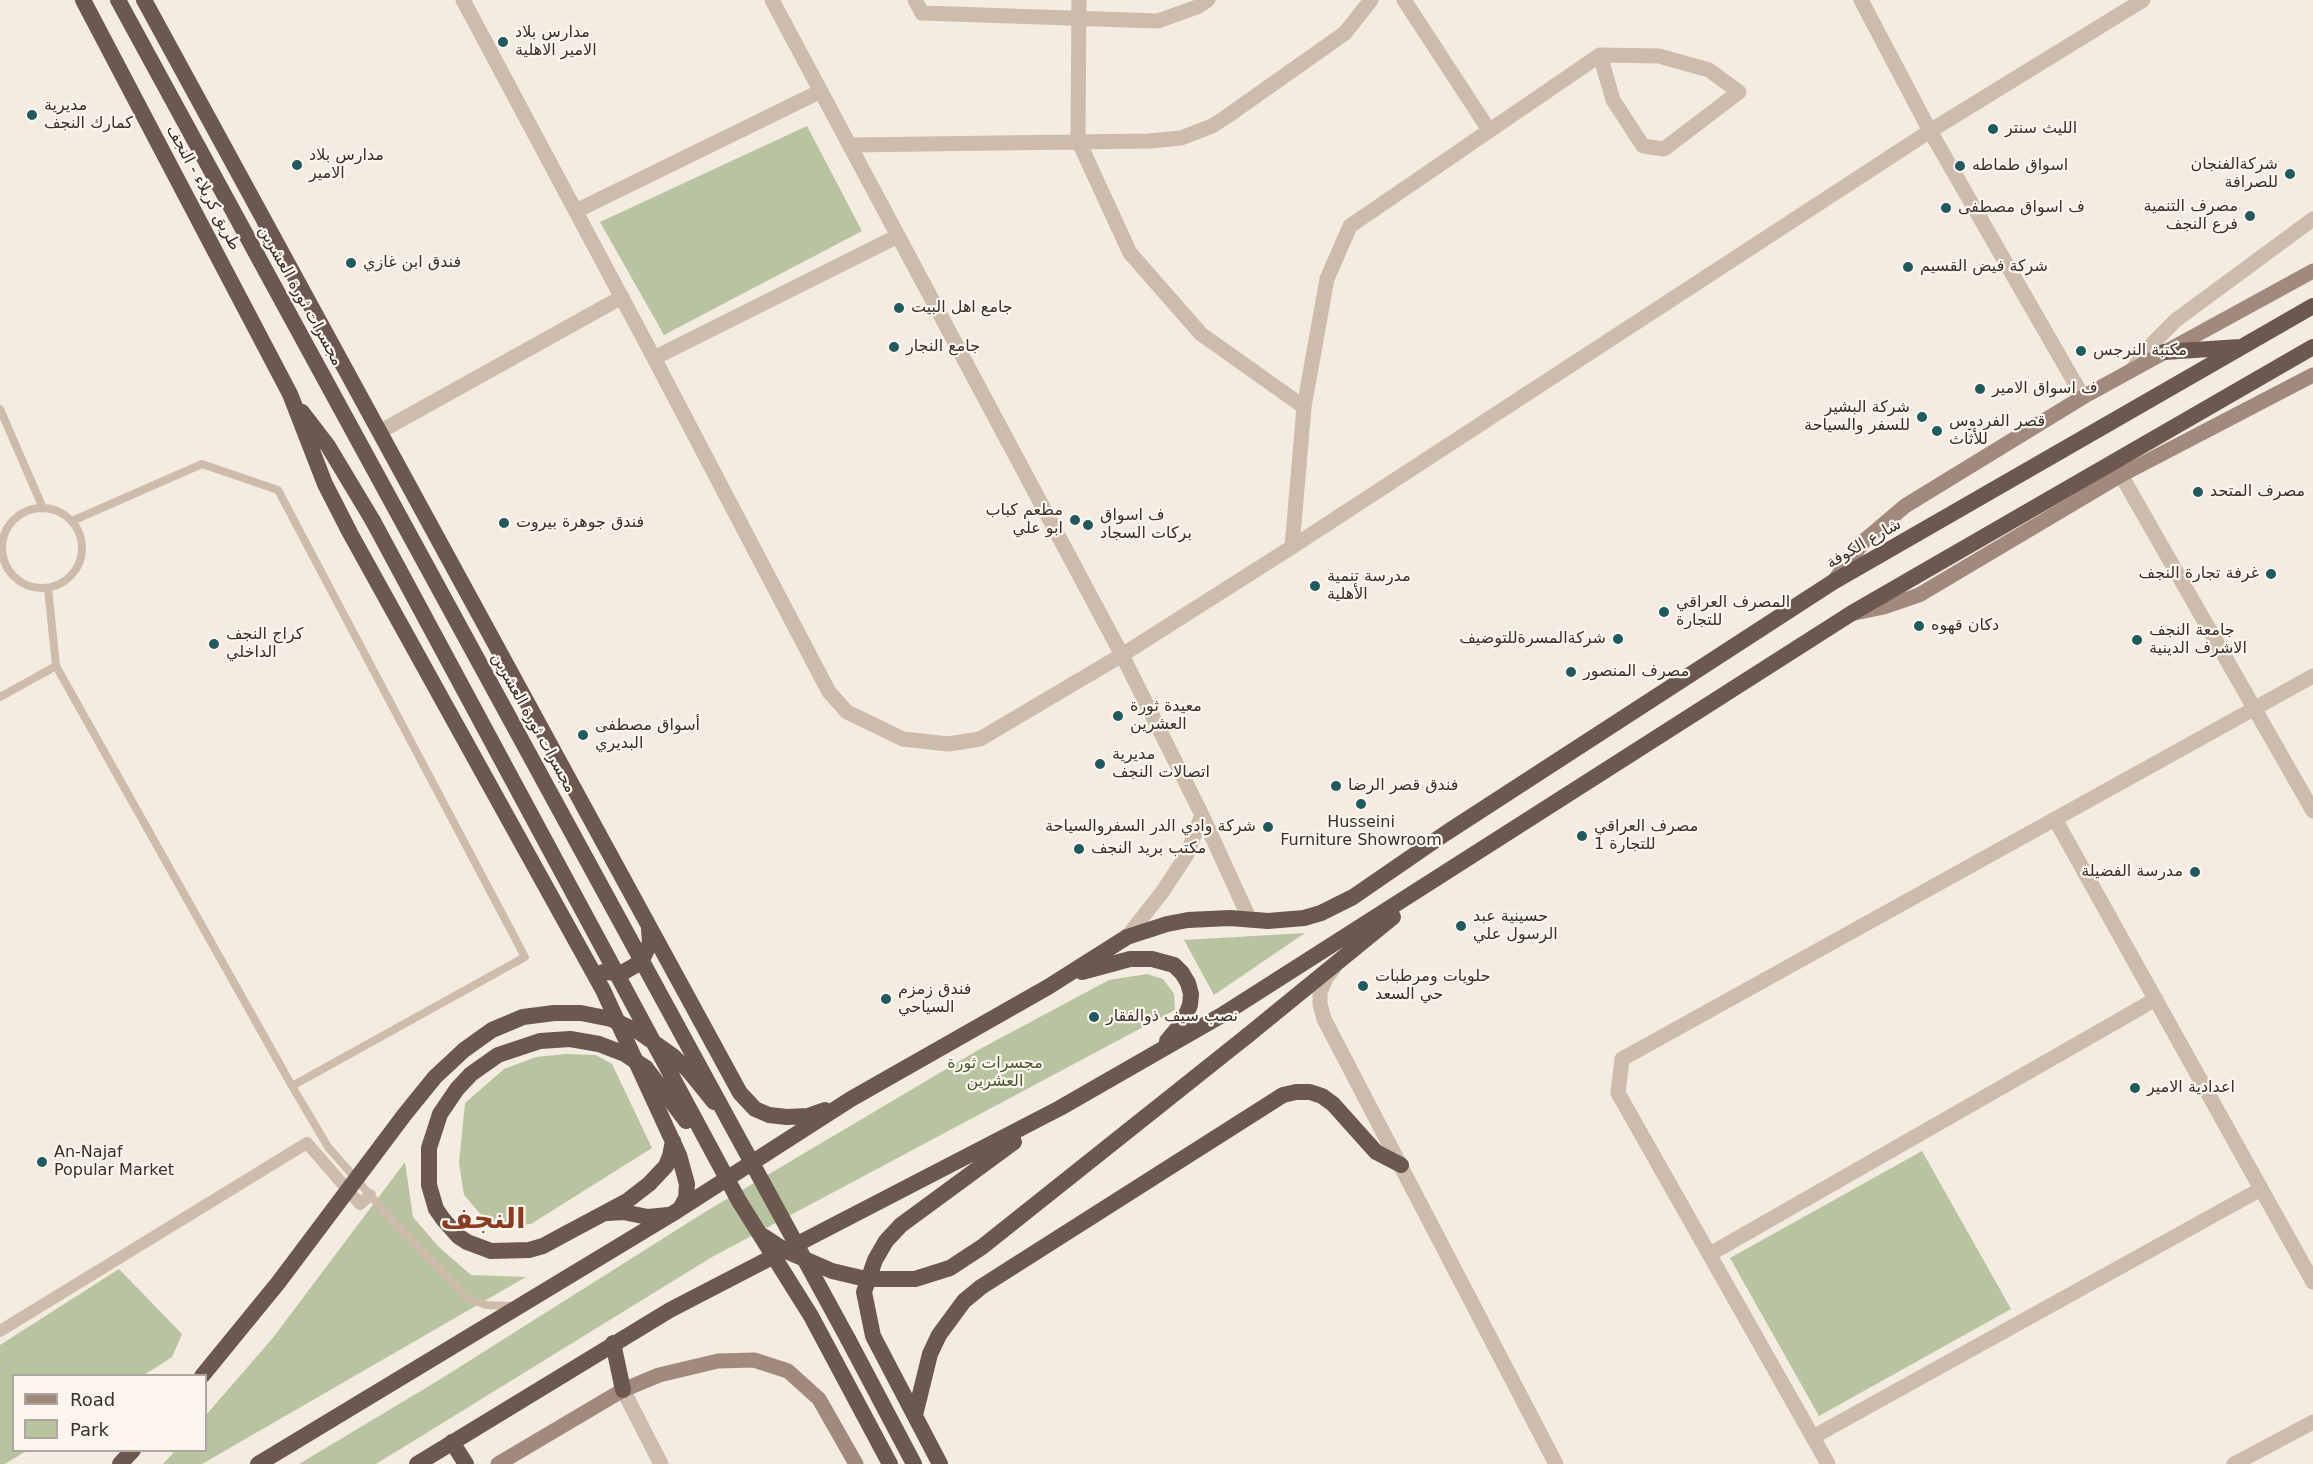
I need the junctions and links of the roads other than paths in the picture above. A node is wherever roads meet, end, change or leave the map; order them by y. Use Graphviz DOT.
graph roads {
  1 [pos="84,0"];
  2 [pos="118,0"];
  3 [pos="144,0"];
  4 [pos="463,0"];
  5 [pos="772,0"];
  6 [pos="915,0"];
  7 [pos="1079,0"];
  8 [pos="1371,0"];
  9 [pos="1404,0"];
  10 [pos="1861,0"];
  11 [pos="2144,0"];
  12 [pos="1201,2"];
  13 [pos="944,7"];
  14 [pos="1080,19"];
  15 [pos="1600,55"];
  16 [pos="820,91"];
  17 [pos="1489,130"];
  18 [pos="1930,131"];
  19 [pos="1078,140"];
  20 [pos="849,145"];
  21 [pos="576,211"];
  22 [pos="2313,219"];
  23 [pos="898,236"];
  24 [pos="2313,272"];
  25 [pos="622,297"];
  26 [pos="2313,306"];
  27 [pos="2243,346"];
  28 [pos="2313,347"];
  29 [pos="2164,352"];
  30 [pos="654,358"];
  31 [pos="2132,370"];
  32 [pos="2313,375"];
  33 [pos="290,394"];
  34 [pos="2083,397"];
  35 [pos="1304,407"];
  36 [pos="0,409"];
  37 [pos="381,431"];
  38 [pos="2121,475"];
  39 [pos="43,508"];
  40 [pos="72,521"];
  41 [pos="1292,547"];
  42 [pos="1833,582"];
  43 [pos="48,588"];
  44 [pos="1852,613"];
  45 [pos="1122,655"];
  46 [pos="57,666"];
  47 [pos="2313,676"];
  48 [pos="0,697"];
  49 [pos="2255,708"];
  50 [pos="2313,811"];
  51 [pos="1202,815"];
  52 [pos="2055,819"];
  53 [pos="1458,865"];
  54 [pos="1250,920"];
  55 [pos="647,922"];
  56 [pos="1127,937"];
  57 [pos="584,957"];
  58 [pos="1338,963"];
  59 [pos="1047,987"];
  60 [pos="2156,999"];
  61 [pos="636,1060"];
  62 [pos="1137,1064"];
  63 [pos="292,1086"];
  64 [pos="850,1099"];
  65 [pos="1060,1108"];
  66 [pos="732,1124"];
  67 [pos="673,1141"];
  68 [pos="1401,1165"];
  69 [pos="2261,1189"];
  70 [pos="370,1195"];
  71 [pos="739,1201"];
  72 [pos="676,1212"];
  73 [pos="601,1215"];
  74 [pos="753,1224"];
  75 [pos="1710,1254"];
  76 [pos="2313,1282"];
  77 [pos="519,1306"];
  78 [pos="0,1331"];
  79 [pos="613,1343"];
  80 [pos="204,1374"];
  81 [pos="623,1390"];
  82 [pos="915,1415"];
  83 [pos="2313,1422"];
  84 [pos="1813,1437"];
  85 [pos="452,1442"];
  86 [pos="131,1452"];
  87 [pos="120,1464"];
  88 [pos="258,1464"];
  89 [pos="417,1464"];
  90 [pos="466,1464"];
  91 [pos="498,1464"];
  92 [pos="661,1464"];
  93 [pos="856,1464"];
  94 [pos="890,1464"];
  95 [pos="914,1464"];
  96 [pos="940,1464"];
  97 [pos="1556,1464"];
  98 [pos="1828,1464"];
  99 [pos="2234,1464"];
  1 -- 33 [label="highway, طريق کربلاء - النجف"];
  2 -- 66 [label="highway, مجسرات ثورة العشرين, bridge"];
  3 -- 37 [label="highway"];
  4 -- 21 [label="street"];
  5 -- 16 [label="street"];
  6 -- 13 [label="street"];
  7 -- 14 [label="street"];
  8 -- 19 [label="street"];
  9 -- 17 [label="street"];
  10 -- 18 [label="street"];
  11 -- 18 [label="street"];
  12 -- 14 [label="street"];
  13 -- 14 [label="street"];
  14 -- 19 [label="street"];
  15 -- 15 [label="street"];
  15 -- 17 [label="street"];
  16 -- 20 [label="street"];
  16 -- 21 [label="street"];
  17 -- 35 [label="street"];
  18 -- 34 [label="street"];
  18 -- 41 [label="street"];
  19 -- 20 [label="street"];
  19 -- 35 [label="street"];
  20 -- 23 [label="street"];
  21 -- 25 [label="street"];
  22 -- 31 [label="street"];
  23 -- 30 [label="street"];
  23 -- 45 [label="street"];
  24 -- 29 [label="main road"];
  25 -- 30 [label="street"];
  25 -- 37 [label="street"];
  26 -- 27 [label="highway, شارع الكوفة"];
  27 -- 29 [label="highway"];
  27 -- 42 [label="highway, شارع الكوفة"];
  28 -- 44 [label="highway"];
  29 -- 31 [label="main road"];
  30 -- 45 [label="street"];
  31 -- 34 [label="main road"];
  32 -- 38 [label="main road"];
  33 -- 57 [label="highway"];
  33 -- 71 [label="highway, bridge"];
  34 -- 42 [label="main road"];
  35 -- 41 [label="street"];
  36 -- 39 [label="lane"];
  37 -- 55 [label="highway"];
  38 -- 44 [label="main road"];
  38 -- 49 [label="street"];
  39 -- 40 [label="lane"];
  39 -- 43 [label="lane"];
  40 -- 43 [label="lane"];
  40 -- 63 [label="lane"];
  41 -- 45 [label="street"];
  42 -- 54 [label="highway, شارع الكوفة"];
  43 -- 46 [label="lane"];
  44 -- 53 [label="highway"];
  45 -- 51 [label="street"];
  46 -- 48 [label="lane"];
  46 -- 63 [label="lane"];
  47 -- 49 [label="street"];
  49 -- 50 [label="street"];
  49 -- 52 [label="street"];
  51 -- 54 [label="street"];
  51 -- 56 [label="street"];
  52 -- 60 [label="street"];
  52 -- 75 [label="street"];
  53 -- 58 [label="highway"];
  53 -- 62 [label="highway"];
  54 -- 56 [label="highway, شارع الكوفة"];
  55 -- 57 [label="highway"];
  55 -- 64 [label="highway"];
  56 -- 59 [label="highway, شارع الكوفة"];
  57 -- 61 [label="highway"];
  58 -- 68 [label="street"];
  58 -- 74 [label="highway, bridge"];
  59 -- 62 [label="highway"];
  59 -- 64 [label="highway"];
  60 -- 69 [label="street"];
  60 -- 75 [label="street"];
  61 -- 67 [label="highway"];
  61 -- 71 [label="highway, bridge"];
  61 -- 73 [label="highway, bridge"];
  62 -- 65 [label="highway"];
  63 -- 70 [label="lane"];
  64 -- 72 [label="highway"];
  65 -- 79 [label="highway"];
  65 -- 82 [label="highway"];
  66 -- 80 [label="highway, bridge"];
  66 -- 95 [label="highway, مجسرات ثورة العشرين, bridge"];
  67 -- 72 [label="highway"];
  67 -- 73 [label="highway"];
  68 -- 82 [label="highway"];
  68 -- 97 [label="street"];
  69 -- 76 [label="street"];
  69 -- 84 [label="street"];
  70 -- 77 [label="lane"];
  70 -- 78 [label="street"];
  71 -- 74 [label="highway, bridge"];
  72 -- 73 [label="highway"];
  72 -- 77 [label="highway"];
  74 -- 94 [label="highway, bridge"];
  75 -- 84 [label="street"];
  77 -- 88 [label="highway"];
  79 -- 81 [label="highway"];
  79 -- 85 [label="highway"];
  81 -- 91 [label="main road"];
  81 -- 92 [label="street"];
  81 -- 93 [label="main road"];
  82 -- 96 [label="highway"];
  83 -- 99 [label="street"];
  84 -- 98 [label="street"];
  85 -- 89 [label="highway"];
  85 -- 90 [label="highway"];
  86 -- 87 [label="highway"];
}
